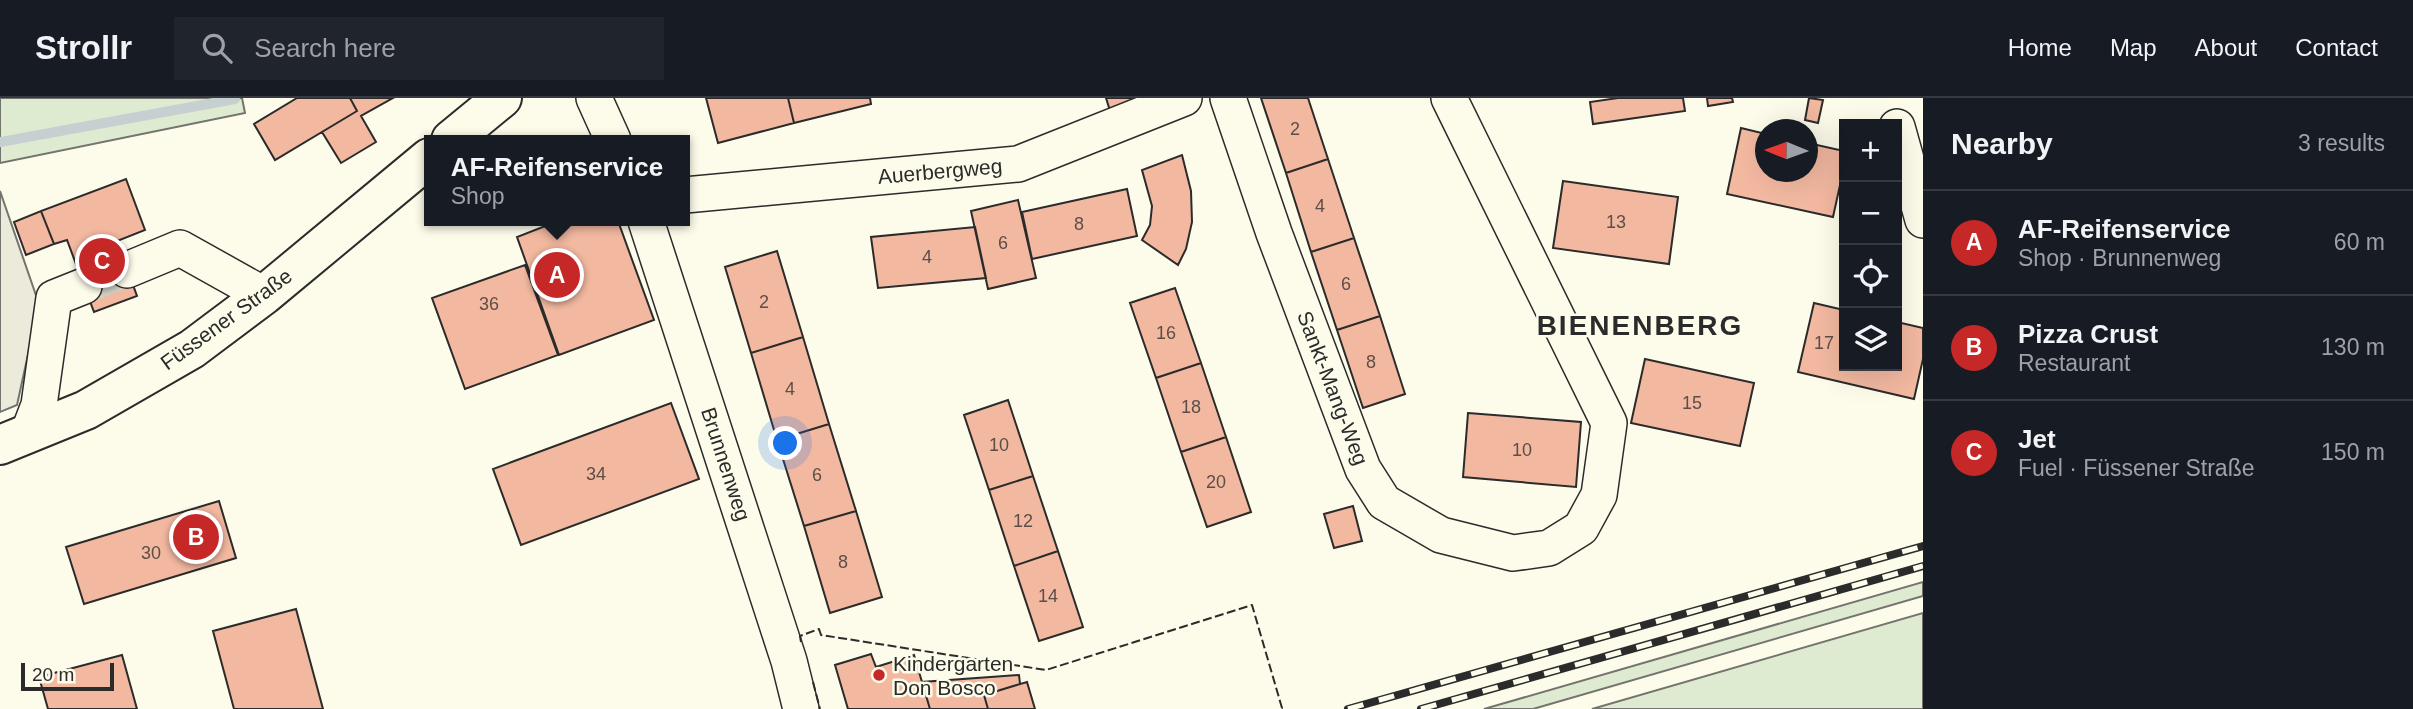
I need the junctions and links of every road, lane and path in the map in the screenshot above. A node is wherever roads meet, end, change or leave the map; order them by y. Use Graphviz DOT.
graph roads {
  1 [pos="502,98"];
  2 [pos="594,98"];
  3 [pos="1184,98"];
  4 [pos="1228,98"];
  5 [pos="1449,98"];
  6 [pos="1889,98"];
  7 [pos="1894,119"];
  8 [pos="457,135"];
  9 [pos="611,135"];
  10 [pos="1902,146"];
  11 [pos="424,162"];
  12 [pos="690,195"];
  13 [pos="1923,220"];
  14 [pos="648,226"];
  15 [pos="127,270"];
  16 [pos="84,286"];
  17 [pos="264,295"];
  18 [pos="14,439"];
  19 [pos="802,709"];
  1 -- 8 [label="main road"];
  2 -- 9 [label="street"];
  3 -- 12 [label="street, Auerbergweg"];
  4 -- 5 [label="street, Sankt-Mang-Weg"];
  6 -- 7 [label="street"];
  10 -- 13 [label="street"];
  11 -- 17 [label="main road, Füssener Straße"];
  14 -- 19 [label="street, Brunnenweg"];
  15 -- 17 [label="street"];
  16 -- 18 [label="street"];
  17 -- 18 [label="main road, Füssener Straße"];
}
